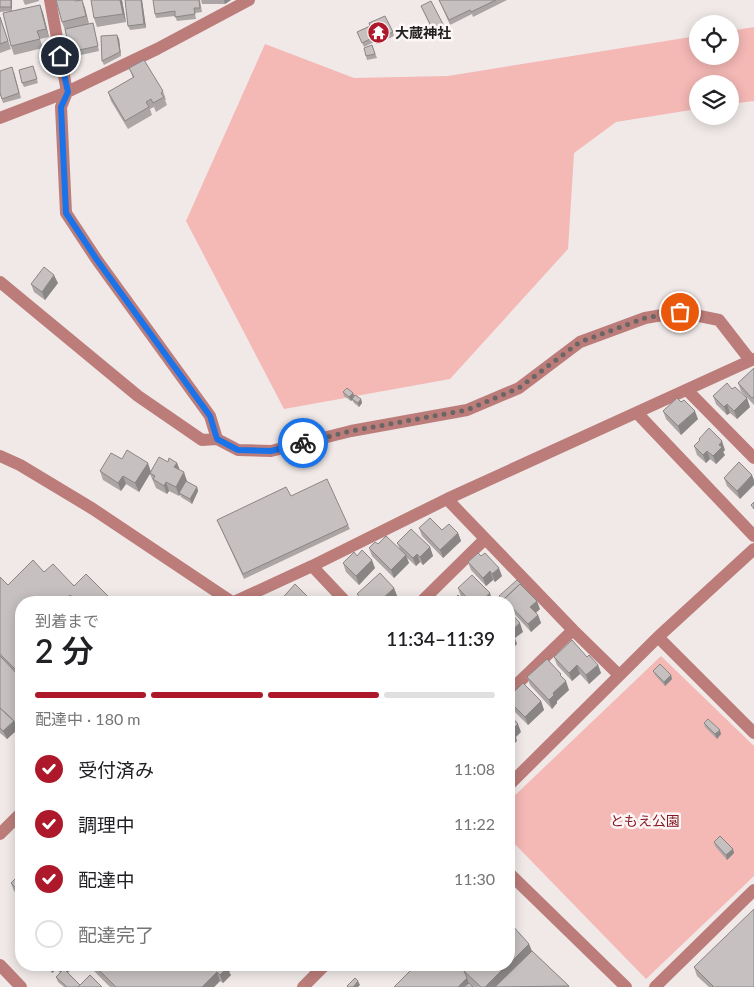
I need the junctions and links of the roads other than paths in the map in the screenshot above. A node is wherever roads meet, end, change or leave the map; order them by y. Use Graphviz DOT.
graph roads {
  1 [pos="50,0"];
  2 [pos="248,0"];
  3 [pos="68,92"];
  4 [pos="0,118"];
  5 [pos="0,282"];
  6 [pos="752,360"];
  7 [pos="687,390"];
  8 [pos="637,413"];
  9 [pos="217,439"];
  10 [pos="0,456"];
  11 [pos="754,458"];
  12 [pos="447,499"];
  13 [pos="754,536"];
  14 [pos="485,539"];
  15 [pos="754,549"];
  16 [pos="312,566"];
  17 [pos="224,596"];
  18 [pos="246,596"];
  19 [pos="340,596"];
  20 [pos="426,596"];
  21 [pos="573,630"];
  22 [pos="658,637"];
  23 [pos="620,675"];
  24 [pos="515,686"];
  25 [pos="754,733"];
  26 [pos="515,779"];
  27 [pos="15,819"];
  28 [pos="0,834"];
  29 [pos="515,879"];
  30 [pos="754,890"];
  31 [pos="0,965"];
  32 [pos="319,971"];
  33 [pos="21,987"];
  34 [pos="302,987"];
  35 [pos="626,987"];
  36 [pos="654,987"];
  1 -- 3 [label="street"];
  2 -- 3 [label="street"];
  3 -- 4 [label="street"];
  3 -- 9 [label="street"];
  5 -- 9 [label="street"];
  6 -- 7 [label="street"];
  6 -- 9 [label="street"];
  7 -- 8 [label="street"];
  7 -- 11 [label="street"];
  8 -- 12 [label="street"];
  8 -- 13 [label="street"];
  10 -- 17 [label="street"];
  12 -- 14 [label="street"];
  12 -- 16 [label="street"];
  14 -- 20 [label="street"];
  14 -- 21 [label="street"];
  15 -- 22 [label="street"];
  16 -- 18 [label="street"];
  16 -- 19 [label="street"];
  21 -- 23 [label="street"];
  21 -- 24 [label="street"];
  22 -- 23 [label="street"];
  22 -- 25 [label="street"];
  23 -- 26 [label="street"];
  27 -- 28 [label="street"];
  29 -- 35 [label="street"];
  30 -- 36 [label="street"];
  31 -- 33 [label="street"];
  32 -- 34 [label="street"];
}
